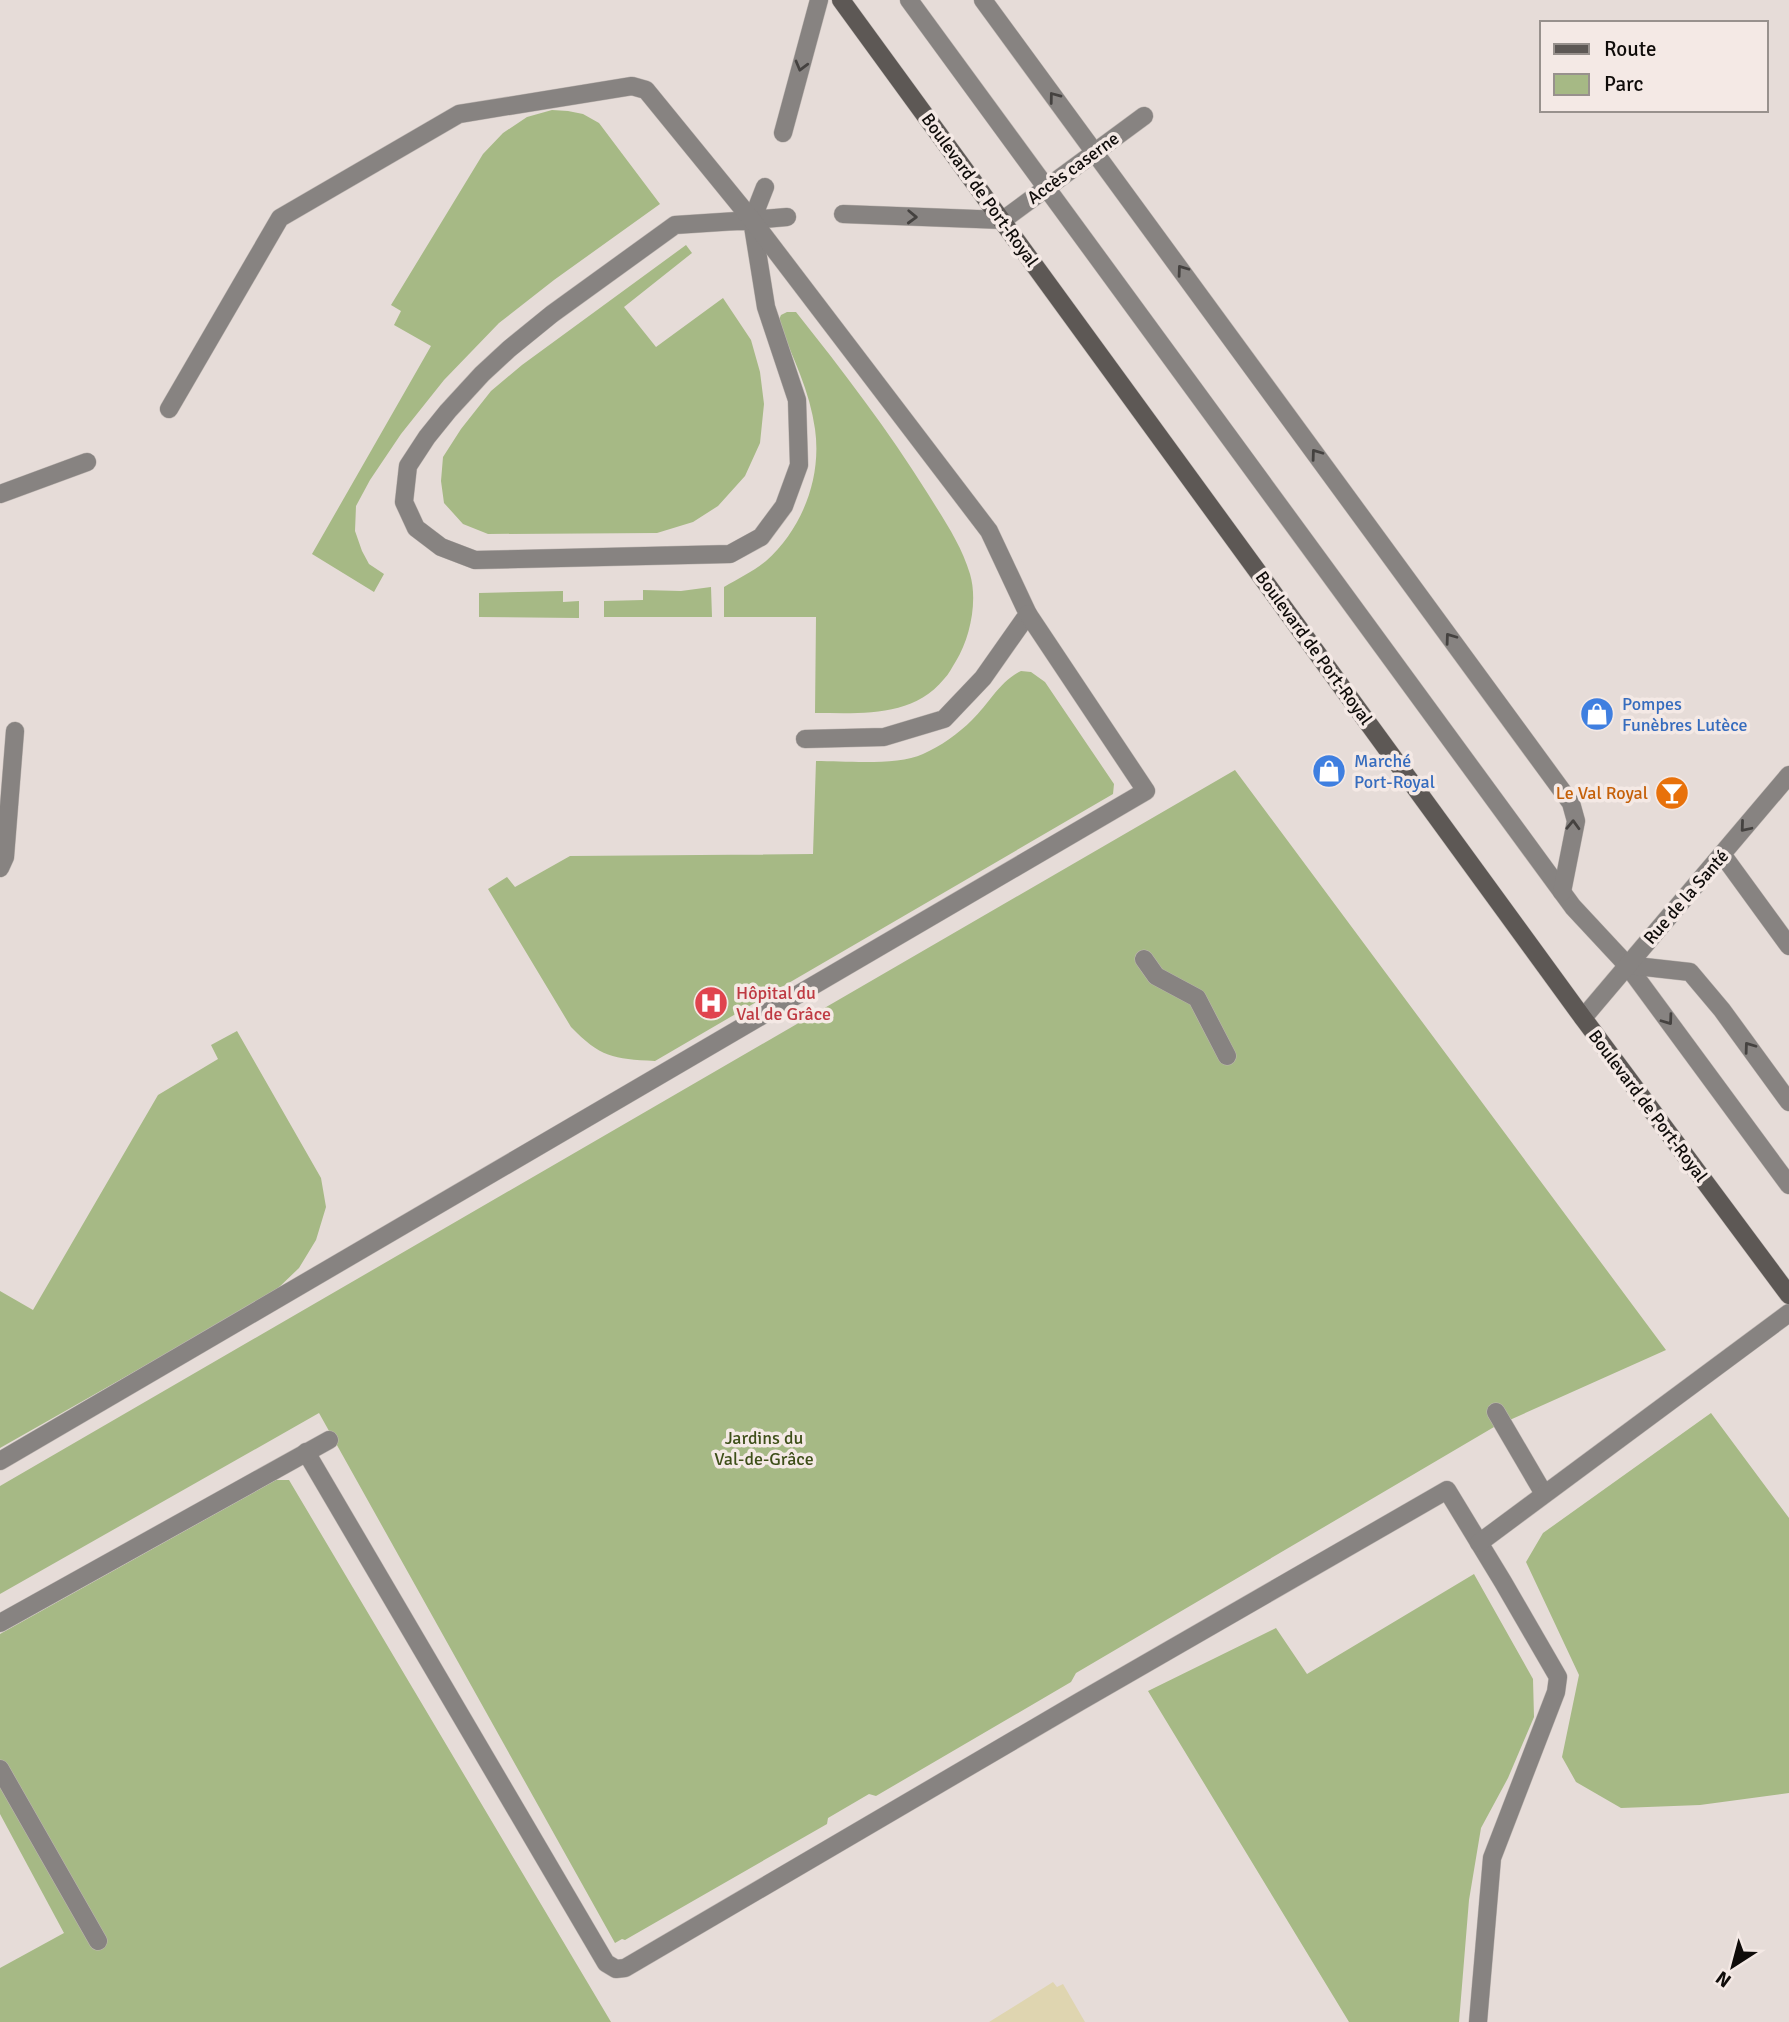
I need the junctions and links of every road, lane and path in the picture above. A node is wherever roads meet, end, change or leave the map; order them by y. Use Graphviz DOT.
graph roads {
  1 [pos="819,0"];
  2 [pos="841,0"];
  3 [pos="909,0"];
  4 [pos="983,0"];
  5 [pos="1144,116"];
  6 [pos="783,133"];
  7 [pos="1095,152"];
  8 [pos="765,187"];
  9 [pos="1046,188"];
  10 [pos="843,214"];
  11 [pos="787,217"];
  12 [pos="752,220"];
  13 [pos="1003,220"];
  14 [pos="169,409"];
  15 [pos="87,462"];
  16 [pos="0,494"];
  17 [pos="1028,614"];
  18 [pos="15,730"];
  19 [pos="804,738"];
  20 [pos="1789,775"];
  21 [pos="1722,854"];
  22 [pos="0,868"];
  23 [pos="1562,892"];
  24 [pos="1789,946"];
  25 [pos="1144,959"];
  26 [pos="1627,965"];
  27 [pos="1583,1018"];
  28 [pos="1227,1056"];
  29 [pos="1789,1102"];
  30 [pos="1789,1185"];
  31 [pos="1789,1295"];
  32 [pos="1789,1313"];
  33 [pos="1496,1412"];
  34 [pos="329,1440"];
  35 [pos="306,1452"];
  36 [pos="0,1461"];
  37 [pos="1544,1494"];
  38 [pos="1479,1543"];
  39 [pos="0,1623"];
  40 [pos="0,1769"];
  41 [pos="98,1941"];
  42 [pos="1478,2022"];
  1 -- 6 [label="street, one-way"];
  2 -- 13 [label="main road, Boulevard de Port-Royal"];
  3 -- 9 [label="street"];
  7 -- 4 [label="street, one-way"];
  5 -- 7 [label="street, Accès caserne"];
  7 -- 9 [label="street, Accès caserne"];
  23 -- 7 [label="street, one-way"];
  8 -- 12 [label="street"];
  9 -- 13 [label="street, Accès caserne"];
  9 -- 23 [label="street"];
  10 -- 13 [label="street, one-way"];
  11 -- 12 [label="street"];
  12 -- 12 [label="street"];
  12 -- 14 [label="street"];
  12 -- 17 [label="street"];
  13 -- 27 [label="main road, Boulevard de Port-Royal"];
  15 -- 16 [label="street"];
  17 -- 19 [label="street"];
  17 -- 36 [label="street"];
  18 -- 22 [label="street"];
  20 -- 21 [label="street, Rue de la Santé, one-way"];
  21 -- 24 [label="street"];
  21 -- 26 [label="street, Rue de la Santé"];
  23 -- 26 [label="street"];
  25 -- 28 [label="street"];
  26 -- 27 [label="street, Rue de la Santé"];
  29 -- 26 [label="street, one-way"];
  26 -- 30 [label="street, one-way"];
  27 -- 31 [label="main road, Boulevard de Port-Royal"];
  32 -- 37 [label="street"];
  33 -- 37 [label="street"];
  34 -- 35 [label="street"];
  35 -- 38 [label="street"];
  35 -- 39 [label="street"];
  37 -- 38 [label="street"];
  38 -- 42 [label="street"];
  40 -- 41 [label="street"];
}
